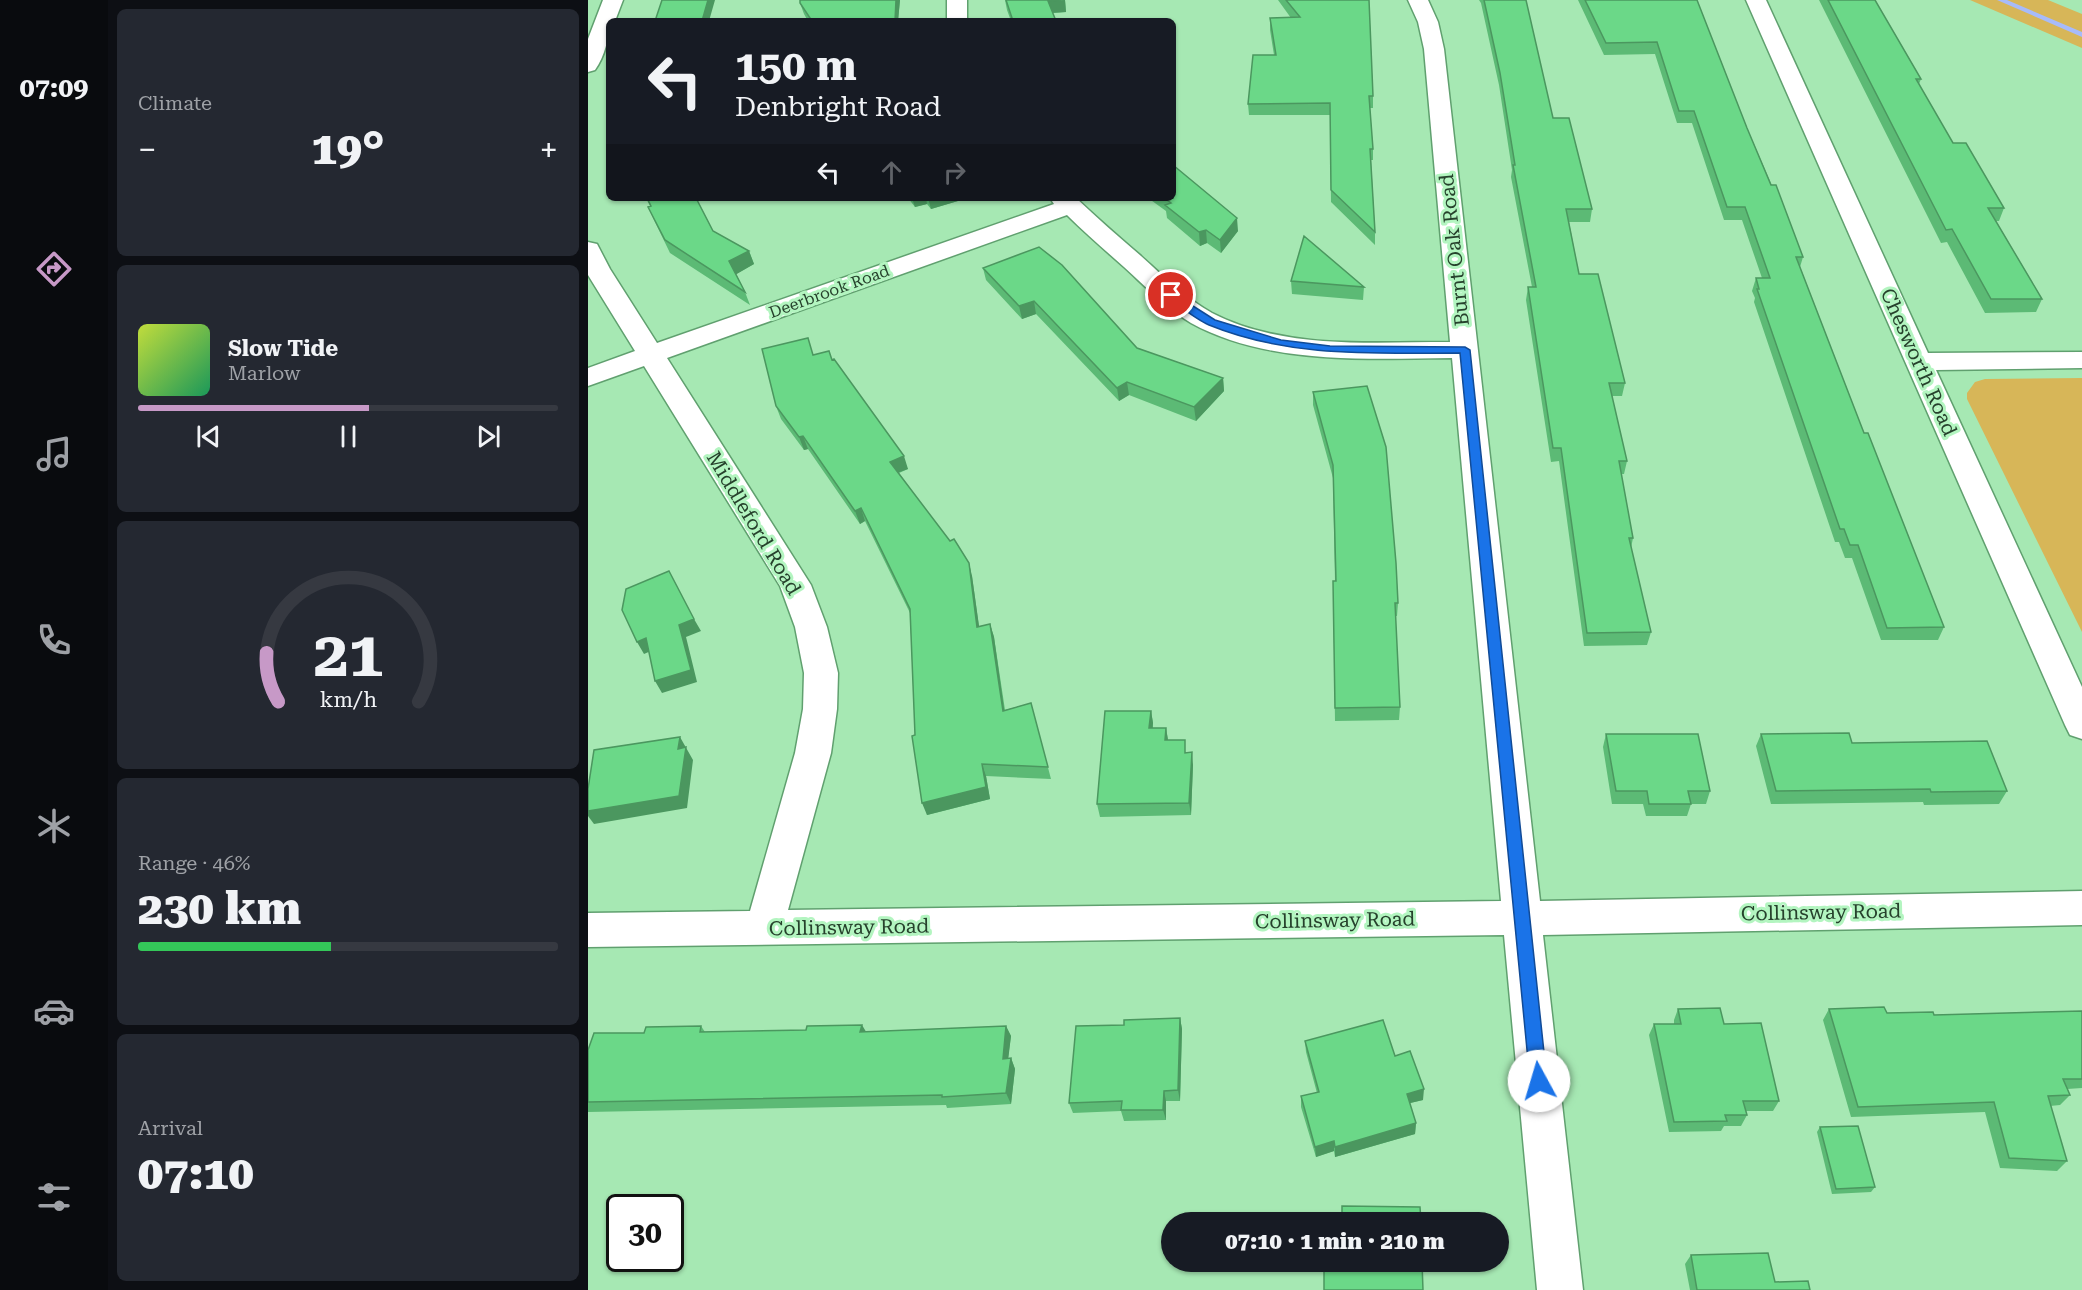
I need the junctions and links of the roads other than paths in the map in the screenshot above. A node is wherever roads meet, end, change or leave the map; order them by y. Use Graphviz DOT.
graph roads {
  1 [pos="957,0"];
  2 [pos="1418,0"];
  3 [pos="1756,0"];
  4 [pos="611,3"];
  5 [pos="588,8"];
  6 [pos="957,18"];
  7 [pos="588,66"];
  8 [pos="1066,202"];
  9 [pos="588,249"];
  10 [pos="1465,350"];
  11 [pos="651,355"];
  12 [pos="2082,360"];
  13 [pos="1919,362"];
  14 [pos="588,377"];
  15 [pos="2082,725"];
  16 [pos="2082,908"];
  17 [pos="1522,918"];
  18 [pos="764,928"];
  19 [pos="588,930"];
  20 [pos="1560,1290"];
  1 -- 6 [label="street"];
  2 -- 10 [label="street, Burnt Oak Road"];
  3 -- 13 [label="street, Chesworth Road"];
  4 -- 5 [label="street"];
  4 -- 7 [label="street"];
  8 -- 10 [label="street"];
  8 -- 11 [label="street, Deerbrook Road"];
  9 -- 11 [label="street, Middleford Road"];
  10 -- 17 [label="street, Burnt Oak Road"];
  11 -- 14 [label="street, Deerbrook Road"];
  11 -- 18 [label="street, Middleford Road"];
  12 -- 13 [label="street"];
  13 -- 15 [label="street, Chesworth Road"];
  16 -- 17 [label="street, Collinsway Road"];
  17 -- 18 [label="street, Collinsway Road"];
  17 -- 20 [label="street, Burnt Oak Road"];
  18 -- 19 [label="street, Collinsway Road"];
}
